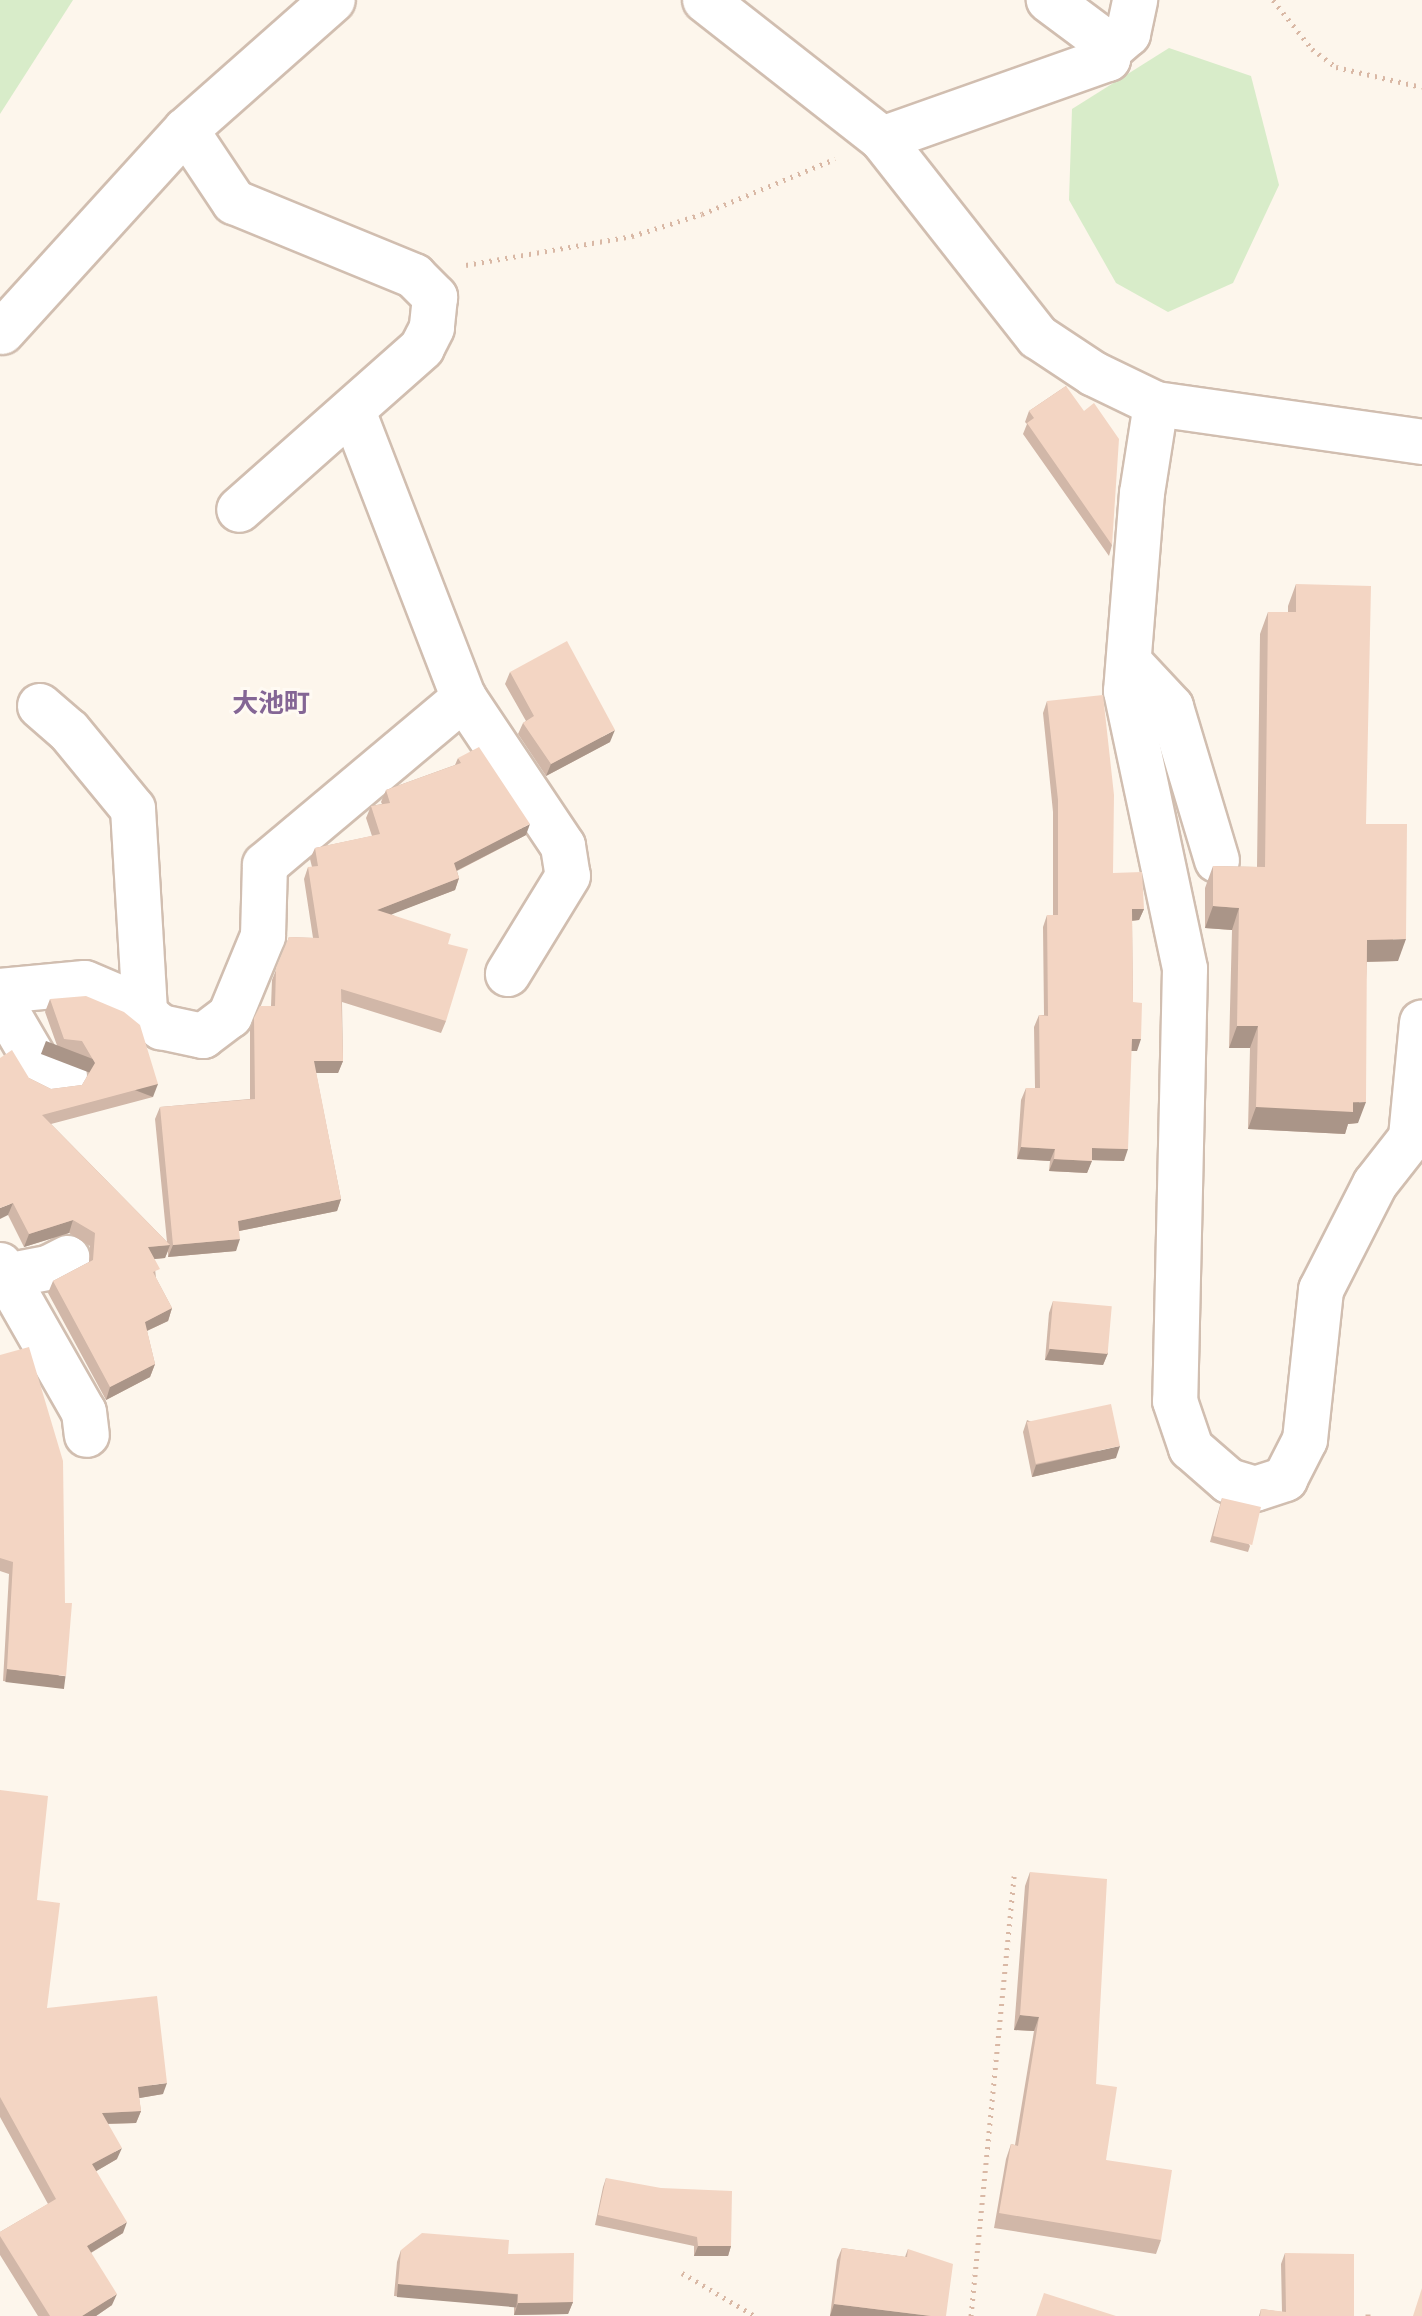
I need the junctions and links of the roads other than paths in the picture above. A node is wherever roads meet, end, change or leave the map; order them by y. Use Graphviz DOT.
graph roads {
  1 [pos="333,0"];
  2 [pos="705,0"];
  3 [pos="1049,0"];
  4 [pos="1135,0"];
  5 [pos="1107,52"];
  6 [pos="186,130"];
  7 [pos="882,139"];
  8 [pos="2,332"];
  9 [pos="1156,404"];
  10 [pos="353,411"];
  11 [pos="1422,442"];
  12 [pos="239,510"];
  13 [pos="1129,662"];
  14 [pos="464,698"];
  15 [pos="40,706"];
  16 [pos="1217,860"];
  17 [pos="508,974"];
  18 [pos="0,991"];
  19 [pos="0,1000"];
  20 [pos="145,1013"];
  21 [pos="1422,1023"];
  22 [pos="65,1076"];
  23 [pos="1417,1130"];
  24 [pos="68,1258"];
  25 [pos="2,1272"];
  26 [pos="87,1435"];
  1 -- 6 [label="street"];
  2 -- 7 [label="street"];
  3 -- 5 [label="street"];
  4 -- 5 [label="street"];
  5 -- 7 [label="street"];
  6 -- 8 [label="street"];
  6 -- 10 [label="street"];
  7 -- 9 [label="street"];
  9 -- 11 [label="street"];
  9 -- 13 [label="street"];
  10 -- 12 [label="street"];
  10 -- 14 [label="street"];
  13 -- 16 [label="street"];
  13 -- 23 [label="street"];
  14 -- 17 [label="street"];
  14 -- 20 [label="street"];
  15 -- 20 [label="street"];
  18 -- 20 [label="street"];
  19 -- 22 [label="street"];
  21 -- 23 [label="street"];
  24 -- 25 [label="street"];
  25 -- 26 [label="street"];
}
